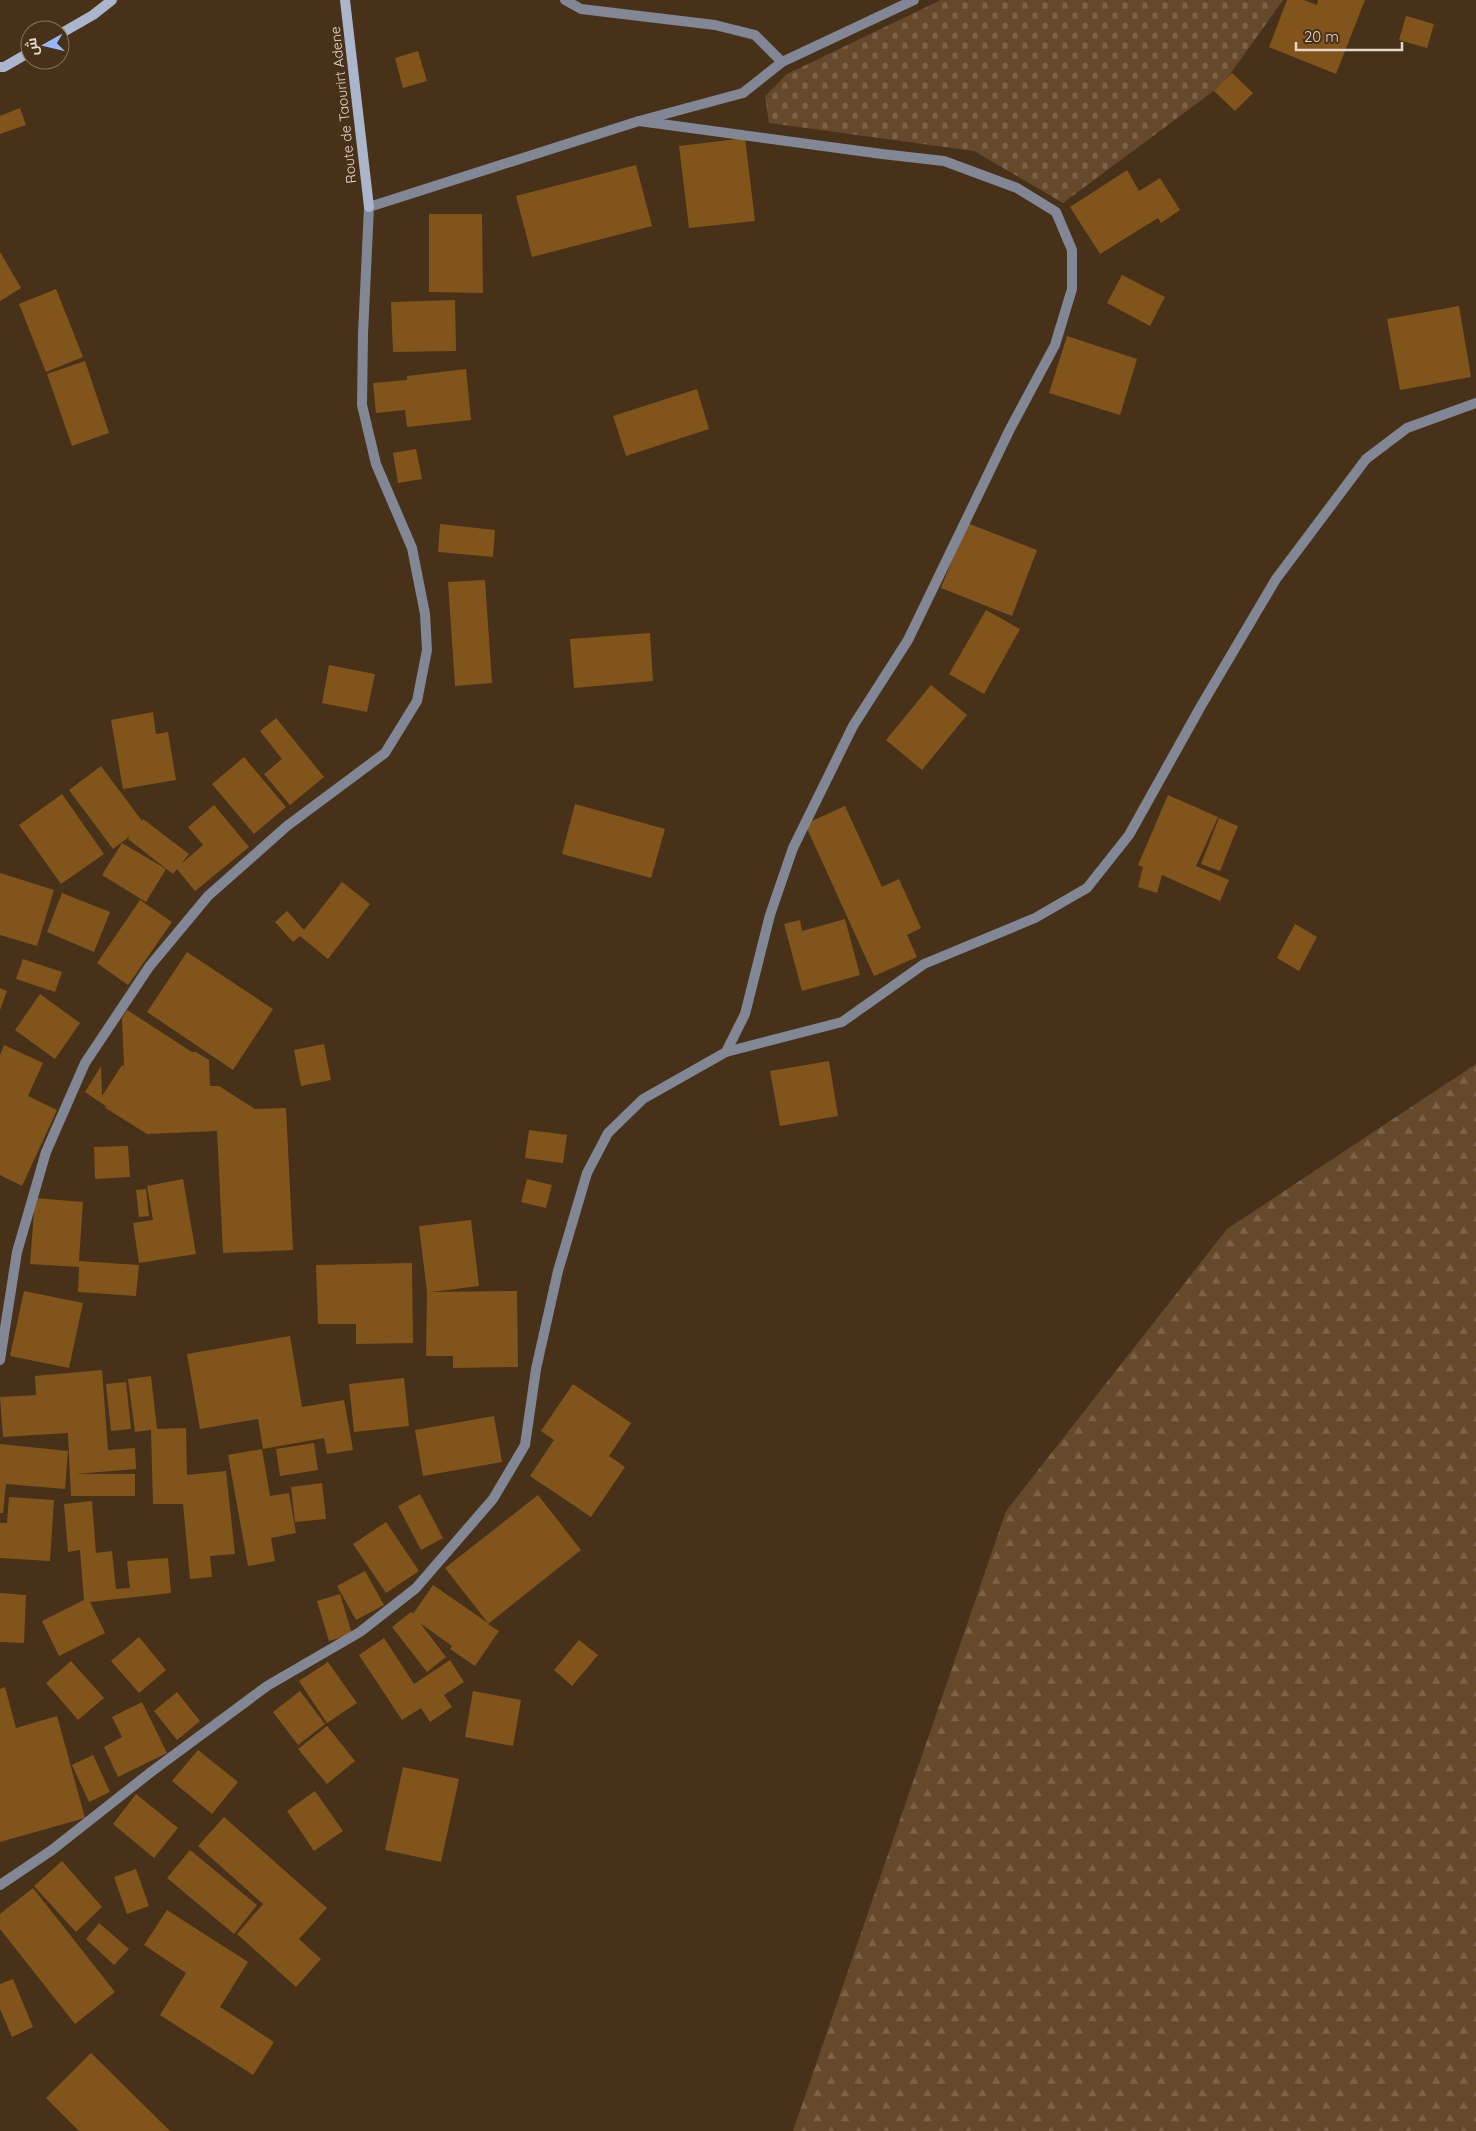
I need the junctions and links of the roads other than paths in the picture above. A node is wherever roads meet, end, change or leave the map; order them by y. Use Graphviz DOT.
graph roads {
  1 [pos="112,0"];
  2 [pos="345,0"];
  3 [pos="565,0"];
  4 [pos="914,0"];
  5 [pos="70,28"];
  6 [pos="20,58"];
  7 [pos="782,62"];
  8 [pos="0,67"];
  9 [pos="639,121"];
  10 [pos="369,207"];
  11 [pos="1476,403"];
  12 [pos="726,1052"];
  13 [pos="0,1360"];
  14 [pos="0,1885"];
  1 -- 5 [label="street"];
  2 -- 10 [label="street, Route de Taourirt Adene"];
  3 -- 7 [label="street"];
  4 -- 7 [label="street"];
  6 -- 8 [label="street"];
  7 -- 9 [label="street"];
  9 -- 10 [label="street"];
  9 -- 12 [label="street"];
  10 -- 13 [label="street"];
  11 -- 12 [label="street"];
  12 -- 14 [label="street"];
}
